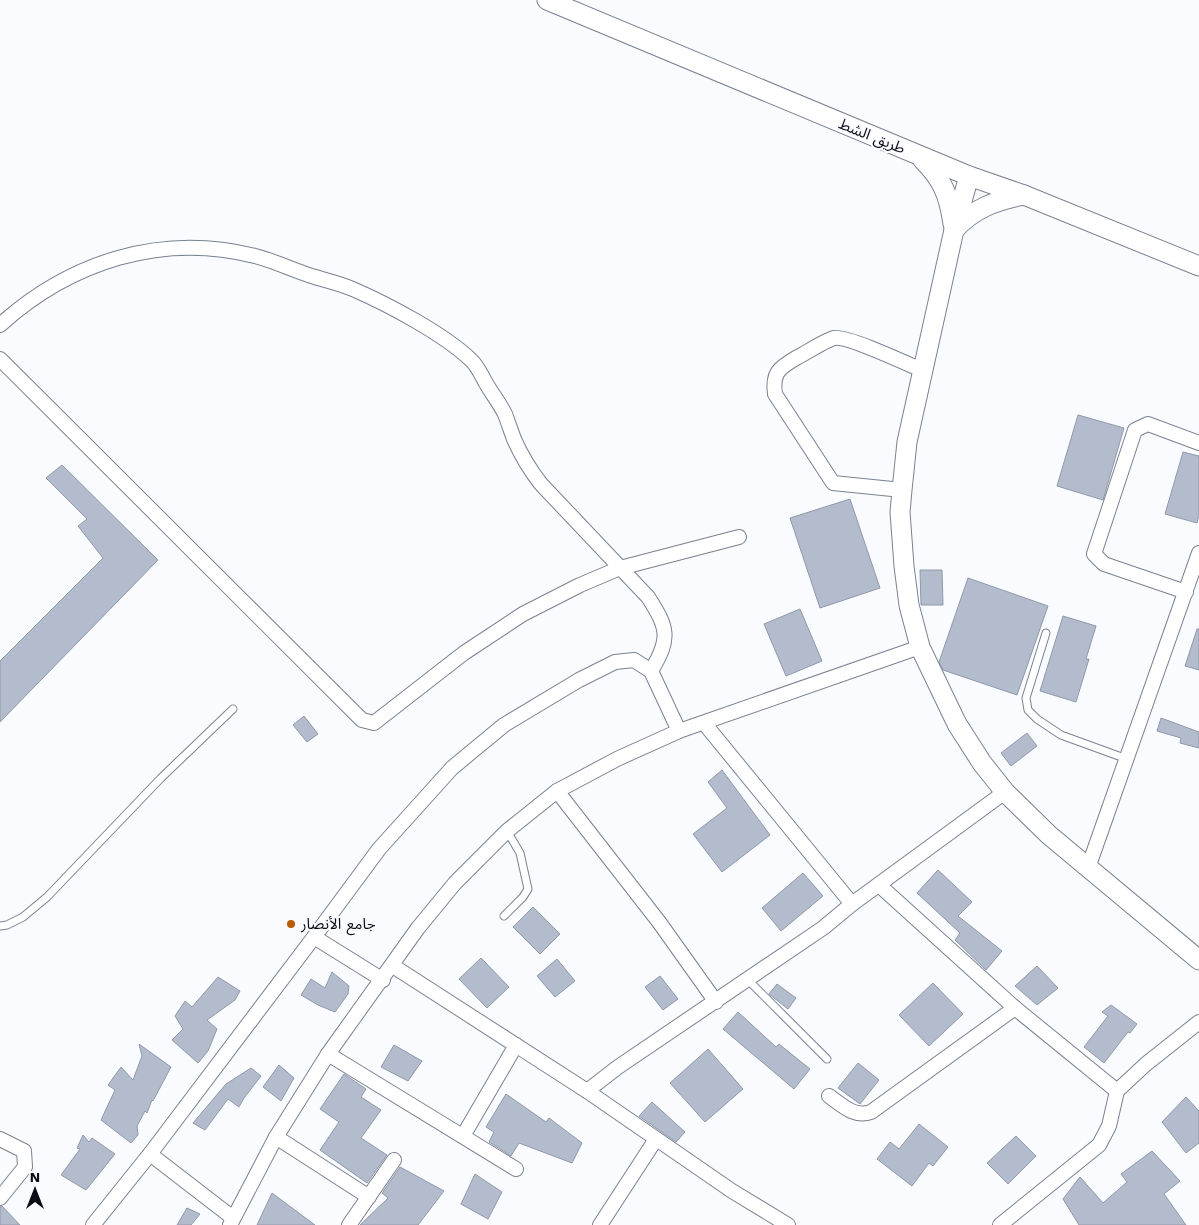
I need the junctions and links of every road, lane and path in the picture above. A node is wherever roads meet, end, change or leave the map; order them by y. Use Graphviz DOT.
graph roads {
  1 [pos="547,0"];
  2 [pos="920,156"];
  3 [pos="969,176"];
  4 [pos="1024,195"];
  5 [pos="954,230"];
  6 [pos="1199,266"];
  7 [pos="0,326"];
  8 [pos="0,359"];
  9 [pos="924,371"];
  10 [pos="1199,443"];
  11 [pos="902,490"];
  12 [pos="740,537"];
  13 [pos="1199,554"];
  14 [pos="620,568"];
  15 [pos="1186,592"];
  16 [pos="1046,633"];
  17 [pos="920,648"];
  18 [pos="651,671"];
  19 [pos="233,709"];
  20 [pos="704,723"];
  21 [pos="679,731"];
  22 [pos="1127,758"];
  23 [pos="557,791"];
  24 [pos="1005,792"];
  25 [pos="507,831"];
  26 [pos="1088,868"];
  27 [pos="879,885"];
  28 [pos="852,904"];
  29 [pos="504,916"];
  30 [pos="0,926"];
  31 [pos="314,938"];
  32 [pos="1199,960"];
  33 [pos="392,966"];
  34 [pos="383,980"];
  35 [pos="748,980"];
  36 [pos="716,1002"];
  37 [pos="1014,1008"];
  38 [pos="1199,1022"];
  39 [pos="516,1046"];
  40 [pos="328,1054"];
  41 [pos="827,1059"];
  42 [pos="587,1090"];
  43 [pos="1118,1091"];
  44 [pos="829,1096"];
  45 [pos="463,1136"];
  46 [pos="276,1137"];
  47 [pos="0,1139"];
  48 [pos="656,1139"];
  49 [pos="150,1154"];
  50 [pos="394,1160"];
  51 [pos="516,1169"];
  52 [pos="369,1197"];
  53 [pos="0,1198"];
  54 [pos="232,1221"];
  55 [pos="93,1225"];
  56 [pos="350,1225"];
  57 [pos="600,1225"];
  58 [pos="788,1225"];
  59 [pos="1000,1225"];
  1 -- 2 [label="street, طريق الشط"];
  2 -- 3 [label="street, طريق الشط"];
  2 -- 5 [label="street"];
  3 -- 4 [label="street, طريق الشط"];
  3 -- 5 [label="street"];
  4 -- 5 [label="street"];
  4 -- 6 [label="street, طريق الشط"];
  5 -- 9 [label="street"];
  7 -- 14 [label="street"];
  8 -- 14 [label="street"];
  9 -- 11 [label="street"];
  9 -- 11 [label="street"];
  10 -- 15 [label="street"];
  11 -- 17 [label="street"];
  12 -- 14 [label="street"];
  13 -- 15 [label="street"];
  14 -- 18 [label="street"];
  15 -- 22 [label="street"];
  16 -- 22 [label="lane"];
  17 -- 20 [label="street"];
  17 -- 24 [label="street"];
  18 -- 21 [label="street"];
  18 -- 31 [label="street"];
  19 -- 30 [label="lane"];
  20 -- 21 [label="street"];
  20 -- 28 [label="street"];
  21 -- 23 [label="street"];
  22 -- 26 [label="street"];
  23 -- 25 [label="street"];
  23 -- 36 [label="street"];
  24 -- 26 [label="street"];
  24 -- 27 [label="street"];
  25 -- 29 [label="lane"];
  25 -- 33 [label="street"];
  26 -- 32 [label="street"];
  27 -- 28 [label="street"];
  27 -- 37 [label="street"];
  28 -- 35 [label="street"];
  31 -- 34 [label="street"];
  31 -- 49 [label="street"];
  33 -- 34 [label="street"];
  33 -- 39 [label="street"];
  34 -- 40 [label="street"];
  35 -- 36 [label="street"];
  35 -- 41 [label="lane"];
  36 -- 42 [label="street"];
  37 -- 43 [label="street"];
  37 -- 44 [label="street"];
  38 -- 43 [label="street"];
  39 -- 42 [label="street"];
  39 -- 45 [label="street"];
  40 -- 45 [label="street"];
  40 -- 46 [label="street"];
  42 -- 48 [label="street"];
  43 -- 59 [label="street"];
  45 -- 51 [label="street"];
  46 -- 52 [label="street"];
  46 -- 54 [label="street"];
  47 -- 53 [label="street"];
  48 -- 57 [label="street"];
  48 -- 58 [label="street"];
  49 -- 54 [label="street"];
  49 -- 55 [label="street"];
  50 -- 52 [label="street"];
  52 -- 56 [label="street"];
}
